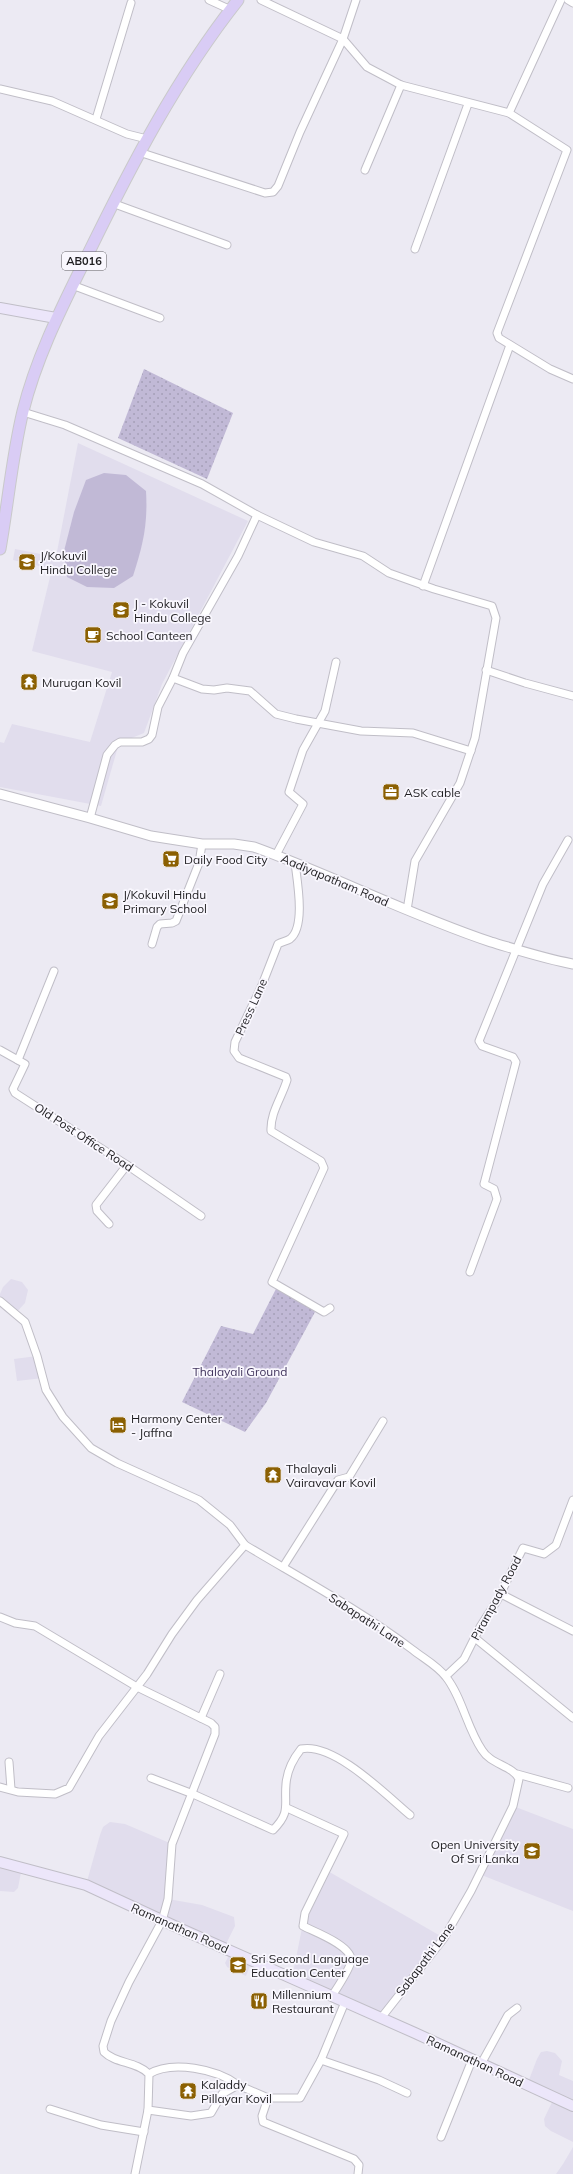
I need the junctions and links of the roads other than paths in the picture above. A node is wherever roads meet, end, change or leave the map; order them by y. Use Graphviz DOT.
graph roads {
  1 [pos="209,0"];
  2 [pos="238,0"];
  3 [pos="261,0"];
  4 [pos="356,0"];
  5 [pos="561,0"];
  6 [pos="568,0"];
  7 [pos="131,3"];
  8 [pos="573,3"];
  9 [pos="231,10"];
  10 [pos="343,39"];
  11 [pos="402,85"];
  12 [pos="0,89"];
  13 [pos="468,104"];
  14 [pos="509,113"];
  15 [pos="96,119"];
  16 [pos="147,139"];
  17 [pos="139,152"];
  18 [pos="366,170"];
  19 [pos="112,203"];
  20 [pos="227,245"];
  21 [pos="415,249"];
  22 [pos="72,285"];
  23 [pos="0,308"];
  24 [pos="56,318"];
  25 [pos="160,318"];
  26 [pos="510,345"];
  27 [pos="573,379"];
  28 [pos="23,412"];
  29 [pos="257,515"];
  30 [pos="0,549"];
  31 [pos="423,586"];
  32 [pos="336,662"];
  33 [pos="486,670"];
  34 [pos="173,678"];
  35 [pos="573,696"];
  36 [pos="319,722"];
  37 [pos="471,751"];
  38 [pos="0,794"];
  39 [pos="90,818"];
  40 [pos="568,840"];
  41 [pos="202,844"];
  42 [pos="276,855"];
  43 [pos="295,863"];
  44 [pos="406,910"];
  45 [pos="152,944"];
  46 [pos="516,950"];
  47 [pos="573,964"];
  48 [pos="54,971"];
  49 [pos="0,1050"];
  50 [pos="18,1060"];
  51 [pos="127,1165"];
  52 [pos="201,1216"];
  53 [pos="109,1224"];
  54 [pos="470,1272"];
  55 [pos="0,1301"];
  56 [pos="330,1308"];
  57 [pos="383,1420"];
  58 [pos="573,1500"];
  59 [pos="245,1545"];
  60 [pos="283,1567"];
  61 [pos="501,1594"];
  62 [pos="0,1618"];
  63 [pos="573,1631"];
  64 [pos="475,1638"];
  65 [pos="220,1674"];
  66 [pos="446,1676"];
  67 [pos="137,1687"];
  68 [pos="201,1718"];
  69 [pos="573,1718"];
  70 [pos="9,1762"];
  71 [pos="517,1774"];
  72 [pos="151,1778"];
  73 [pos="0,1787"];
  74 [pos="568,1788"];
  75 [pos="11,1789"];
  76 [pos="193,1794"];
  77 [pos="287,1808"];
  78 [pos="410,1815"];
  79 [pos="0,1862"];
  80 [pos="162,1921"];
  81 [pos="332,1996"];
  82 [pos="345,2002"];
  83 [pos="517,2008"];
  84 [pos="381,2018"];
  85 [pos="321,2060"];
  86 [pos="476,2062"];
  87 [pos="149,2074"];
  88 [pos="238,2085"];
  89 [pos="406,2093"];
  90 [pos="268,2098"];
  91 [pos="573,2106"];
  92 [pos="50,2109"];
  93 [pos="148,2110"];
  94 [pos="144,2132"];
  95 [pos="441,2137"];
  96 [pos="135,2174"];
  97 [pos="358,2174"];
  1 -- 9 [label="street"];
  2 -- 9 [label="main road, AB016"];
  3 -- 10 [label="street"];
  4 -- 10 [label="street"];
  5 -- 14 [label="street"];
  6 -- 8 [label="street"];
  7 -- 15 [label="street"];
  9 -- 16 [label="main road, AB016"];
  10 -- 11 [label="street"];
  10 -- 17 [label="street"];
  11 -- 13 [label="street"];
  11 -- 18 [label="street"];
  12 -- 15 [label="street"];
  13 -- 14 [label="street"];
  13 -- 21 [label="street"];
  14 -- 26 [label="street"];
  15 -- 16 [label="street"];
  16 -- 17 [label="main road, AB016"];
  17 -- 19 [label="main road, AB016"];
  19 -- 20 [label="street"];
  19 -- 22 [label="main road, AB016"];
  22 -- 24 [label="main road, AB016"];
  22 -- 25 [label="street"];
  23 -- 24 [label="main road"];
  24 -- 28 [label="main road, AB016"];
  26 -- 27 [label="street"];
  26 -- 31 [label="street"];
  28 -- 29 [label="street"];
  28 -- 30 [label="main road, AB016"];
  29 -- 31 [label="street"];
  29 -- 34 [label="street"];
  31 -- 33 [label="street"];
  32 -- 36 [label="street"];
  33 -- 35 [label="street"];
  33 -- 37 [label="street"];
  34 -- 36 [label="street"];
  34 -- 39 [label="street"];
  36 -- 37 [label="street"];
  36 -- 42 [label="street"];
  37 -- 44 [label="street"];
  38 -- 39 [label="street, Aadiyapatham Road"];
  39 -- 41 [label="street, Aadiyapatham Road"];
  40 -- 46 [label="street"];
  41 -- 42 [label="street, Aadiyapatham Road"];
  41 -- 45 [label="street"];
  42 -- 43 [label="street, Aadiyapatham Road"];
  43 -- 44 [label="street, Aadiyapatham Road"];
  43 -- 56 [label="street, Press Lane"];
  44 -- 46 [label="street, Aadiyapatham Road"];
  46 -- 47 [label="street, Aadiyapatham Road"];
  46 -- 54 [label="street"];
  48 -- 50 [label="street"];
  49 -- 50 [label="street"];
  50 -- 51 [label="street, Old Post Office Road"];
  51 -- 52 [label="street, Old Post Office Road"];
  51 -- 53 [label="street"];
  55 -- 59 [label="street, Sabapathi Lane"];
  57 -- 60 [label="street"];
  58 -- 61 [label="street, Pirampady Road"];
  59 -- 60 [label="street, Sabapathi Lane"];
  59 -- 67 [label="street"];
  60 -- 66 [label="street, Sabapathi Lane"];
  61 -- 63 [label="street"];
  61 -- 64 [label="street, Pirampady Road"];
  62 -- 67 [label="street"];
  64 -- 66 [label="street, Pirampady Road"];
  64 -- 69 [label="street"];
  65 -- 68 [label="street"];
  66 -- 71 [label="street, Sabapathi Lane"];
  67 -- 68 [label="street"];
  67 -- 75 [label="street"];
  68 -- 76 [label="street"];
  70 -- 75 [label="street"];
  71 -- 74 [label="street"];
  71 -- 84 [label="street, Sabapathi Lane"];
  72 -- 76 [label="street"];
  73 -- 75 [label="street"];
  76 -- 77 [label="street"];
  76 -- 80 [label="street"];
  77 -- 78 [label="street"];
  77 -- 81 [label="street"];
  79 -- 80 [label="main road, Ramanathan Road"];
  80 -- 81 [label="main road, Ramanathan Road"];
  80 -- 87 [label="street"];
  81 -- 82 [label="main road, Ramanathan Road"];
  82 -- 84 [label="main road, Ramanathan Road"];
  82 -- 85 [label="street"];
  83 -- 86 [label="street"];
  84 -- 86 [label="main road, Ramanathan Road"];
  85 -- 89 [label="street"];
  85 -- 90 [label="street"];
  86 -- 91 [label="main road, Ramanathan Road"];
  86 -- 95 [label="street"];
  87 -- 88 [label="street"];
  87 -- 93 [label="street"];
  88 -- 90 [label="street"];
  88 -- 93 [label="street"];
  90 -- 97 [label="street"];
  92 -- 94 [label="street"];
  93 -- 94 [label="street"];
  94 -- 96 [label="street"];
}
